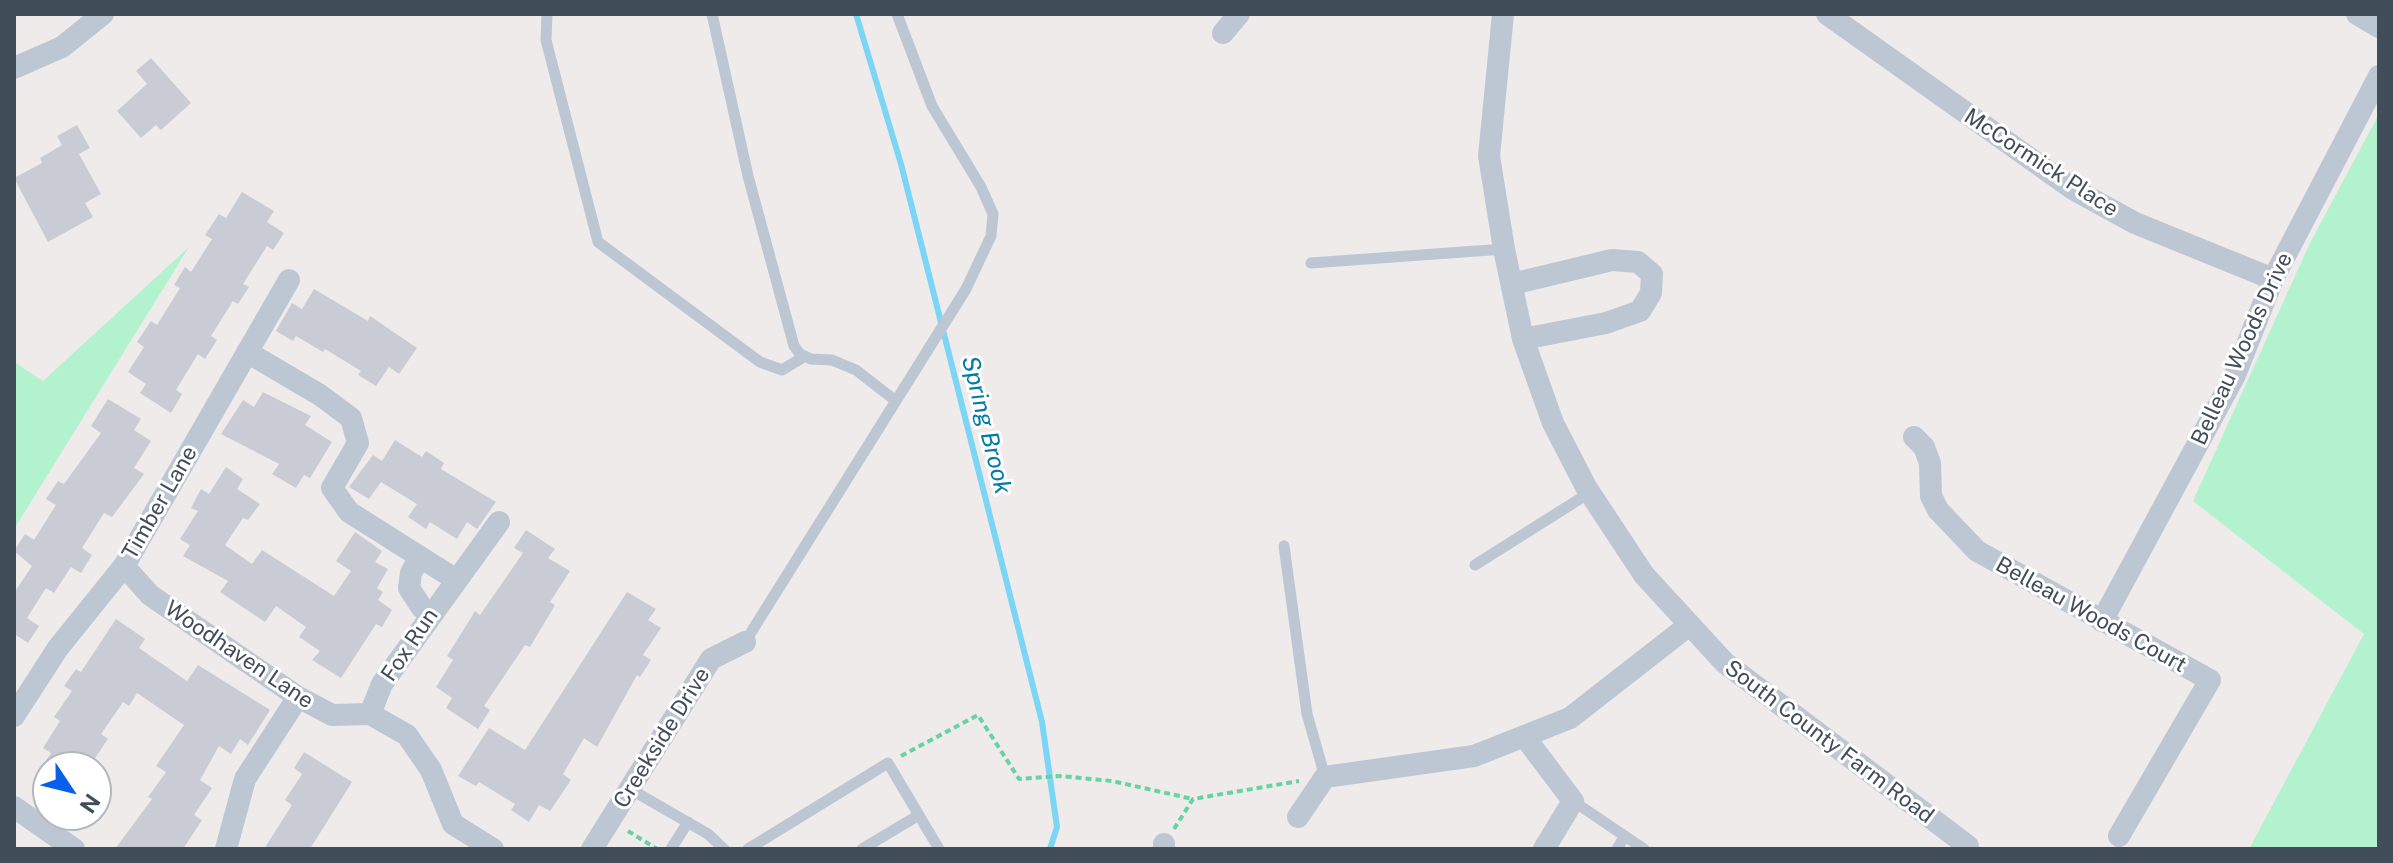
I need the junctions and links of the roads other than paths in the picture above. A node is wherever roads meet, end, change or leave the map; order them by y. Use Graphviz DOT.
graph roads {
  1 [pos="103,14"];
  2 [pos="547,14"];
  3 [pos="712,14"];
  4 [pos="897,14"];
  5 [pos="1239,14"];
  6 [pos="1503,14"];
  7 [pos="1827,14"];
  8 [pos="2357,14"];
  9 [pos="2379,27"];
  10 [pos="1223,33"];
  11 [pos="14,68"];
  12 [pos="2379,76"];
  13 [pos="1504,249"];
  14 [pos="1311,263"];
  15 [pos="2273,279"];
  16 [pos="289,280"];
  17 [pos="1512,284"];
  18 [pos="1523,339"];
  19 [pos="247,352"];
  20 [pos="805,356"];
  21 [pos="896,401"];
  22 [pos="1914,437"];
  23 [pos="1589,493"];
  24 [pos="499,522"];
  25 [pos="1284,546"];
  26 [pos="420,557"];
  27 [pos="1475,565"];
  28 [pos="124,566"];
  29 [pos="455,579"];
  30 [pos="431,613"];
  31 [pos="2102,621"];
  32 [pos="1688,626"];
  33 [pos="745,642"];
  34 [pos="298,697"];
  35 [pos="370,714"];
  36 [pos="14,716"];
  37 [pos="1524,736"];
  38 [pos="1325,777"];
  39 [pos="630,789"];
  40 [pos="1573,801"];
  41 [pos="14,807"];
  42 [pos="919,815"];
  43 [pos="1298,817"];
  44 [pos="688,822"];
  45 [pos="1625,836"];
  46 [pos="2119,836"];
  47 [pos="1967,848"];
  48 [pos="74,849"];
  49 [pos="226,849"];
  50 [pos="493,849"];
  51 [pos="592,849"];
  52 [pos="671,849"];
  53 [pos="724,849"];
  54 [pos="752,849"];
  55 [pos="862,849"];
  56 [pos="939,849"];
  57 [pos="1544,849"];
  58 [pos="1617,849"];
  59 [pos="1644,849"];
  1 -- 11 [label="street"];
  2 -- 20 [label="lane"];
  3 -- 20 [label="lane"];
  4 -- 21 [label="lane"];
  5 -- 10 [label="street"];
  6 -- 13 [label="street, South County Farm Road"];
  7 -- 15 [label="street, McCormick Place"];
  8 -- 9 [label="street"];
  12 -- 15 [label="street, Belleau Woods Drive"];
  13 -- 14 [label="lane"];
  13 -- 17 [label="street, South County Farm Road"];
  15 -- 31 [label="street, Belleau Woods Drive"];
  16 -- 19 [label="street, Timber Lane"];
  17 -- 18 [label="street, South County Farm Road"];
  17 -- 18 [label="street"];
  18 -- 23 [label="street, South County Farm Road"];
  19 -- 26 [label="street"];
  19 -- 28 [label="street, Timber Lane"];
  20 -- 21 [label="lane"];
  21 -- 33 [label="lane"];
  22 -- 31 [label="street, Belleau Woods Court"];
  23 -- 27 [label="lane"];
  23 -- 32 [label="street, South County Farm Road"];
  24 -- 29 [label="street, Fox Run"];
  25 -- 38 [label="lane"];
  26 -- 29 [label="street"];
  26 -- 30 [label="street"];
  28 -- 34 [label="street, Woodhaven Lane"];
  28 -- 36 [label="street, Timber Lane"];
  29 -- 30 [label="street, Fox Run"];
  30 -- 35 [label="street, Fox Run"];
  31 -- 46 [label="street, Belleau Woods Court"];
  32 -- 37 [label="street"];
  32 -- 47 [label="street, South County Farm Road"];
  33 -- 39 [label="street, Creekside Drive"];
  34 -- 35 [label="street, Woodhaven Lane"];
  34 -- 49 [label="street"];
  35 -- 50 [label="street, Woodhaven Lane"];
  37 -- 38 [label="street"];
  37 -- 40 [label="street"];
  38 -- 43 [label="street"];
  39 -- 44 [label="lane"];
  39 -- 51 [label="street, Creekside Drive"];
  40 -- 45 [label="lane"];
  40 -- 57 [label="street"];
  41 -- 48 [label="street"];
  42 -- 54 [label="lane"];
  42 -- 55 [label="lane"];
  42 -- 56 [label="lane"];
  44 -- 52 [label="lane"];
  44 -- 53 [label="lane"];
  45 -- 58 [label="lane"];
  45 -- 59 [label="lane"];
}
